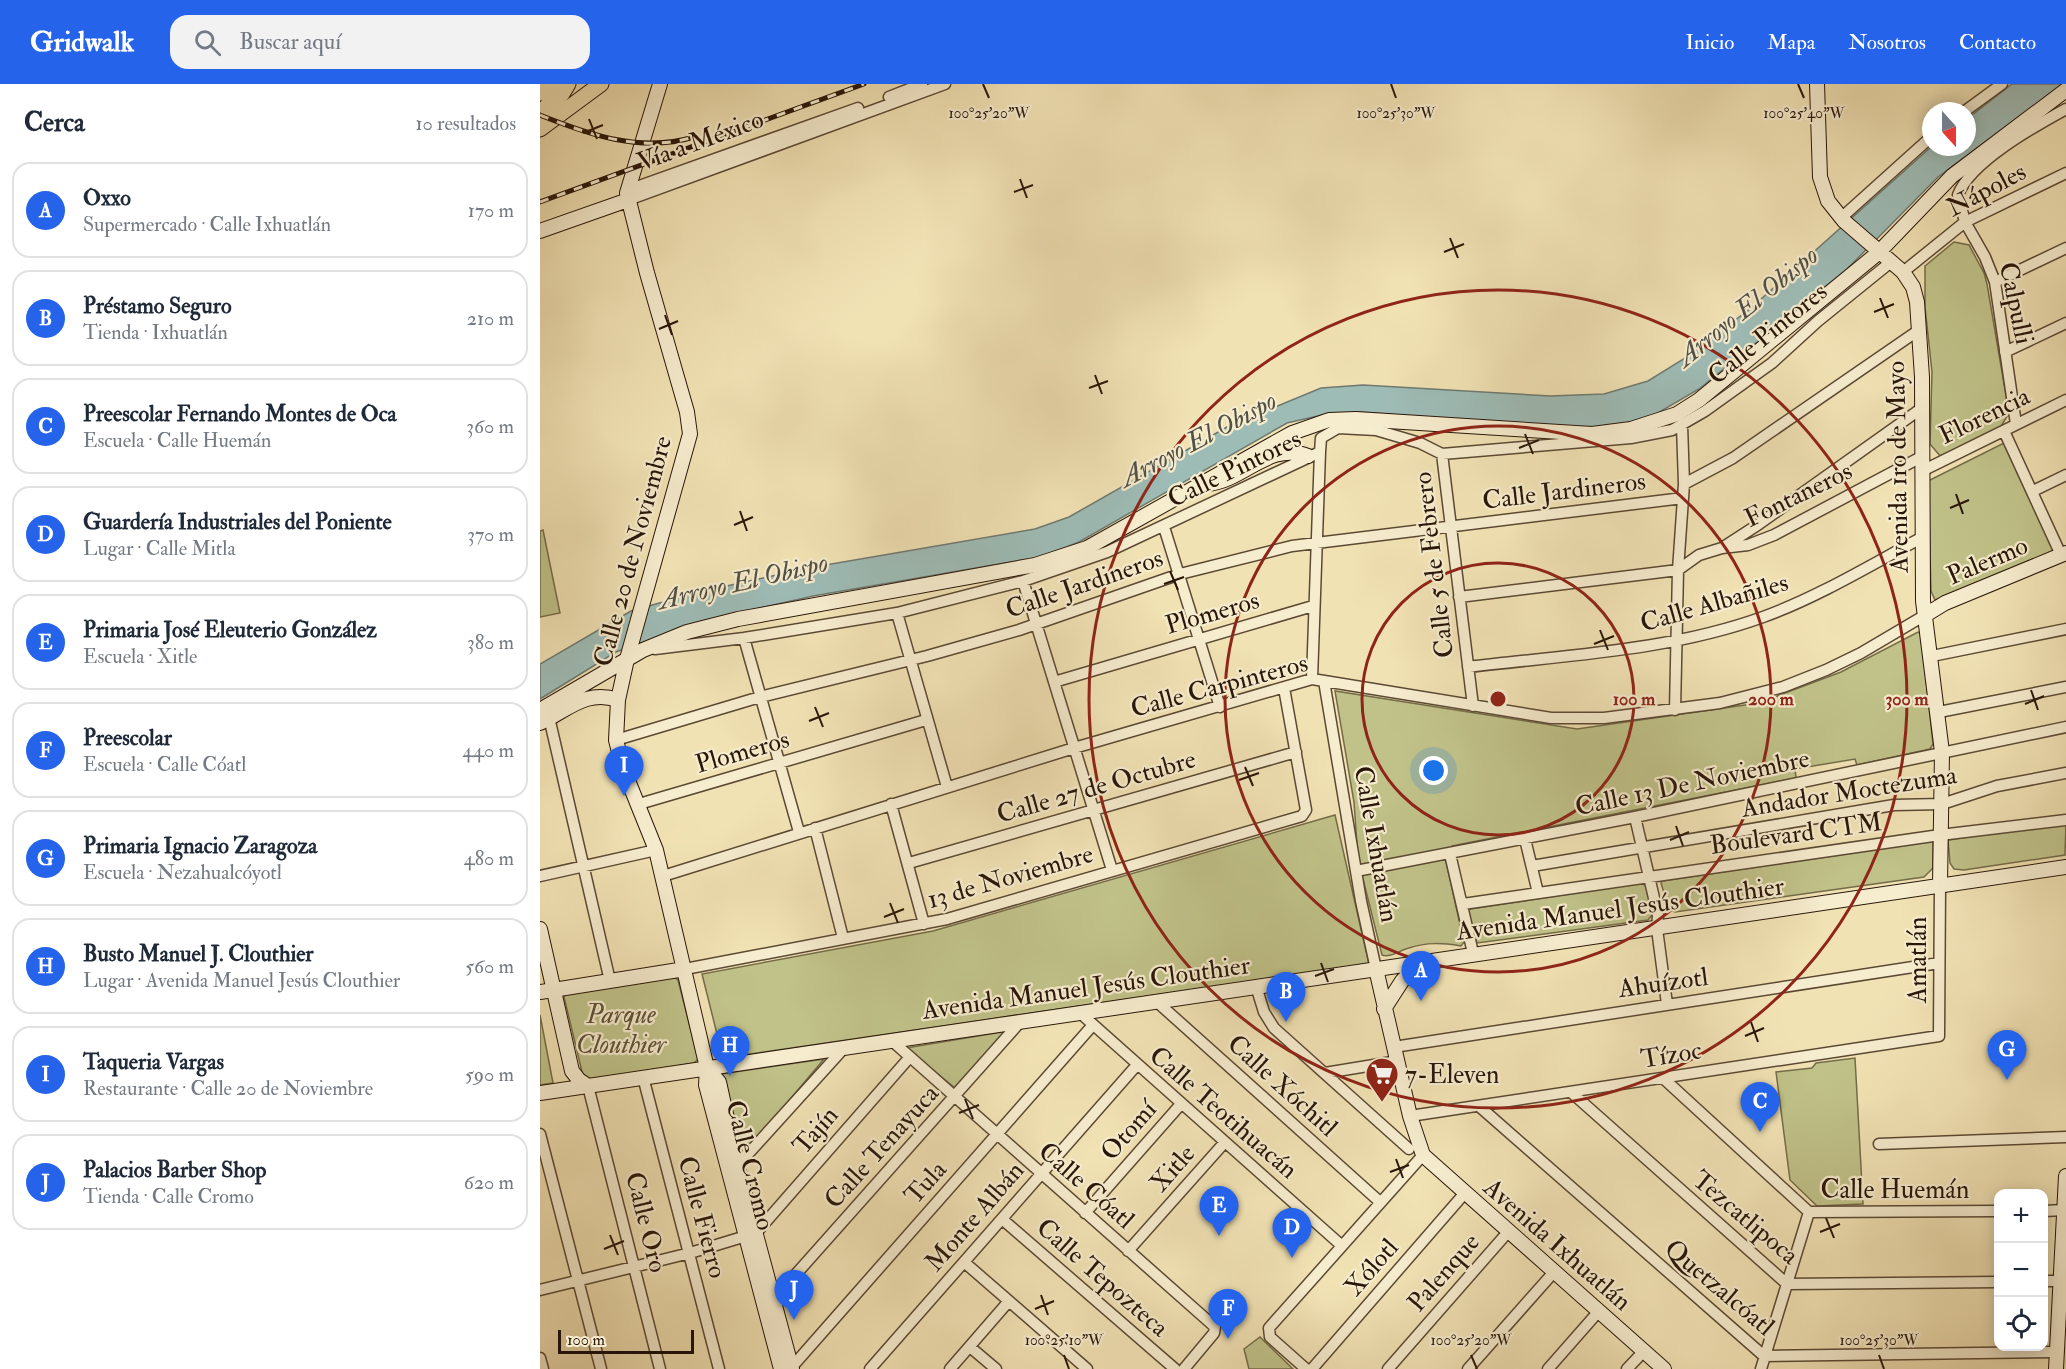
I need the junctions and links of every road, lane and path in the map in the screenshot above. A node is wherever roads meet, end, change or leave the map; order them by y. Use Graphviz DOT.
graph roads {
  1 [pos="552,84"];
  2 [pos="568,84"];
  3 [pos="601,84"];
  4 [pos="922,84"];
  5 [pos="945,84"];
  6 [pos="1817,84"];
  7 [pos="2002,84"];
  8 [pos="658,87"];
  9 [pos="2066,90"];
  10 [pos="540,93"];
  11 [pos="893,99"];
  12 [pos="1976,103"];
  13 [pos="2066,109"];
  14 [pos="540,112"];
  15 [pos="540,129"];
  16 [pos="1922,145"];
  17 [pos="2066,173"];
  18 [pos="628,195"];
  19 [pos="1842,220"];
  20 [pos="1965,222"];
  21 [pos="540,231"];
  22 [pos="2066,248"];
  23 [pos="1876,251"];
  24 [pos="1891,262"];
  25 [pos="1903,272"];
  26 [pos="1995,282"];
  27 [pos="2066,323"];
  28 [pos="1919,330"];
  29 [pos="2005,352"];
  30 [pos="2066,400"];
  31 [pos="1922,408"];
  32 [pos="2016,424"];
  33 [pos="1682,425"];
  34 [pos="2004,431"];
  35 [pos="1314,454"];
  36 [pos="1442,454"];
  37 [pos="1923,456"];
  38 [pos="1922,471"];
  39 [pos="2066,475"];
  40 [pos="1684,484"];
  41 [pos="1200,485"];
  42 [pos="2033,491"];
  43 [pos="1683,498"];
  44 [pos="1164,527"];
  45 [pos="1450,527"];
  46 [pos="1921,538"];
  47 [pos="1318,542"];
  48 [pos="1722,548"];
  49 [pos="2064,554"];
  50 [pos="1678,570"];
  51 [pos="1180,573"];
  52 [pos="1023,581"];
  53 [pos="1459,597"];
  54 [pos="1313,606"];
  55 [pos="897,613"];
  56 [pos="1927,614"];
  57 [pos="1037,622"];
  58 [pos="2066,629"];
  59 [pos="744,638"];
  60 [pos="1199,639"];
  61 [pos="1677,640"];
  62 [pos="637,646"];
  63 [pos="1932,656"];
  64 [pos="627,659"];
  65 [pos="909,659"];
  66 [pos="1468,667"];
  67 [pos="1312,679"];
  68 [pos="1324,681"];
  69 [pos="1054,682"];
  70 [pos="2066,687"];
  71 [pos="1284,688"];
  72 [pos="760,697"];
  73 [pos="618,700"];
  74 [pos="1473,706"];
  75 [pos="1220,707"];
  76 [pos="1675,710"];
  77 [pos="1939,712"];
  78 [pos="544,715"];
  79 [pos="926,720"];
  80 [pos="2066,727"];
  81 [pos="616,740"];
  82 [pos="1074,748"];
  83 [pos="1296,752"];
  84 [pos="1942,752"];
  85 [pos="781,763"];
  86 [pos="2066,773"];
  87 [pos="947,787"];
  88 [pos="639,804"];
  89 [pos="891,804"];
  90 [pos="1942,804"];
  91 [pos="1094,809"];
  92 [pos="1635,818"];
  93 [pos="2066,820"];
  94 [pos="815,828"];
  95 [pos="799,832"];
  96 [pos="1940,835"];
  97 [pos="1525,839"];
  98 [pos="1642,846"];
  99 [pos="656,850"];
  100 [pos="1450,854"];
  101 [pos="909,863"];
  102 [pos="1532,866"];
  103 [pos="584,867"];
  104 [pos="2066,867"];
  105 [pos="1112,870"];
  106 [pos="1356,871"];
  107 [pos="540,876"];
  108 [pos="663,876"];
  109 [pos="1650,876"];
  110 [pos="1940,885"];
  111 [pos="1538,893"];
  112 [pos="1463,904"];
  113 [pos="924,924"];
  114 [pos="540,929"];
  115 [pos="1657,929"];
  116 [pos="843,938"];
  117 [pos="1473,953"];
  118 [pos="1421,962"];
  119 [pos="1939,963"];
  120 [pos="686,969"];
  121 [pos="1376,969"];
  122 [pos="610,981"];
  123 [pos="1256,986"];
  124 [pos="555,989"];
  125 [pos="540,992"];
  126 [pos="1156,1001"];
  127 [pos="1667,1004"];
  128 [pos="1384,1009"];
  129 [pos="1079,1012"];
  130 [pos="1021,1021"];
  131 [pos="1092,1026"];
  132 [pos="1939,1035"];
  133 [pos="891,1040"];
  134 [pos="845,1047"];
  135 [pos="1394,1047"];
  136 [pos="909,1058"];
  137 [pos="1398,1061"];
  138 [pos="1136,1066"];
  139 [pos="707,1068"];
  140 [pos="572,1071"];
  141 [pos="1325,1073"];
  142 [pos="643,1077"];
  143 [pos="1663,1078"];
  144 [pos="588,1086"];
  145 [pos="547,1092"];
  146 [pos="1572,1094"];
  147 [pos="954,1097"];
  148 [pos="1181,1104"];
  149 [pos="1480,1107"];
  150 [pos="1410,1116"];
  151 [pos="540,1134"];
  152 [pos="997,1135"];
  153 [pos="2066,1137"];
  154 [pos="1225,1142"];
  155 [pos="1878,1144"];
  156 [pos="1409,1149"];
  157 [pos="1422,1155"];
  158 [pos="738,1165"];
  159 [pos="1040,1174"];
  160 [pos="2066,1176"];
  161 [pos="2066,1193"];
  162 [pos="1464,1194"];
  163 [pos="1380,1202"];
  164 [pos="2064,1210"];
  165 [pos="1994,1211"];
  166 [pos="2048,1211"];
  167 [pos="1809,1212"];
  168 [pos="1085,1213"];
  169 [pos="1002,1219"];
  170 [pos="1508,1232"];
  171 [pos="750,1236"];
  172 [pos="1341,1245"];
  173 [pos="1128,1251"];
  174 [pos="690,1253"];
  175 [pos="964,1262"];
  176 [pos="634,1267"];
  177 [pos="1554,1272"];
  178 [pos="2062,1272"];
  179 [pos="2048,1279"];
  180 [pos="578,1282"];
  181 [pos="1994,1282"];
  182 [pos="1787,1284"];
  183 [pos="540,1290"];
  184 [pos="773,1300"];
  185 [pos="1010,1301"];
  186 [pos="1599,1311"];
  187 [pos="2061,1344"];
  188 [pos="970,1347"];
  189 [pos="1644,1351"];
  190 [pos="1764,1356"];
  191 [pos="540,1358"];
  192 [pos="543,1369"];
  193 [pos="601,1369"];
  194 [pos="660,1369"];
  195 [pos="719,1369"];
  196 [pos="788,1369"];
  197 [pos="870,1369"];
  198 [pos="950,1369"];
  199 [pos="996,1369"];
  200 [pos="1087,1369"];
  201 [pos="1175,1369"];
  202 [pos="1184,1369"];
  203 [pos="1306,1369"];
  204 [pos="1312,1369"];
  205 [pos="1388,1369"];
  206 [pos="1468,1369"];
  207 [pos="1548,1369"];
  208 [pos="1627,1369"];
  209 [pos="1664,1369"];
  210 [pos="1761,1369"];
  211 [pos="2056,1369"];
  1 -- 10 [label="main road"];
  2 -- 14 [label="main road"];
  3 -- 15 [label="main road"];
  4 -- 11 [label="street"];
  5 -- 11 [label="street"];
  6 -- 19 [label="street, Avenida 1ro de Mayo"];
  7 -- 12 [label="street"];
  8 -- 18 [label="street"];
  9 -- 23 [label="street"];
  11 -- 18 [label="street"];
  13 -- 20 [label="street, Calpulli"];
  16 -- 19 [label="street"];
  17 -- 20 [label="street, Nápoles"];
  18 -- 21 [label="street"];
  18 -- 62 [label="street, Calle 20 de Noviembre"];
  19 -- 23 [label="street, Avenida 1ro de Mayo"];
  20 -- 25 [label="street, Nápoles"];
  20 -- 26 [label="street, Calpulli"];
  22 -- 26 [label="street"];
  23 -- 24 [label="street, Avenida 1ro de Mayo"];
  23 -- 41 [label="street"];
  24 -- 25 [label="street, Avenida 1ro de Mayo"];
  24 -- 33 [label="street, Calle Pintores"];
  25 -- 28 [label="street, Avenida 1ro de Mayo"];
  26 -- 29 [label="street, Calpulli"];
  27 -- 29 [label="street"];
  28 -- 31 [label="street, Avenida 1ro de Mayo"];
  28 -- 40 [label="street, Calle Jardineros"];
  29 -- 32 [label="street, Calpulli"];
  30 -- 32 [label="street, Florencia"];
  31 -- 37 [label="street, Avenida 1ro de Mayo"];
  31 -- 48 [label="street"];
  32 -- 34 [label="street, Florencia"];
  33 -- 36 [label="street, Calle Pintores"];
  33 -- 40 [label="street"];
  34 -- 38 [label="street, Florencia"];
  34 -- 42 [label="street"];
  35 -- 36 [label="street, Calle Pintores"];
  35 -- 41 [label="street"];
  35 -- 44 [label="street, Calle Pintores"];
  35 -- 47 [label="street"];
  36 -- 45 [label="street, Calle 5 de Febrero"];
  37 -- 38 [label="street, Avenida 1ro de Mayo"];
  37 -- 48 [label="street, Fontaneros"];
  38 -- 46 [label="street, Avenida 1ro de Mayo"];
  39 -- 42 [label="street"];
  40 -- 43 [label="street"];
  41 -- 62 [label="street"];
  42 -- 49 [label="street"];
  43 -- 45 [label="street, Calle Jardineros"];
  43 -- 50 [label="street"];
  44 -- 51 [label="street"];
  44 -- 52 [label="street, Calle Pintores"];
  45 -- 47 [label="street, Calle Jardineros"];
  45 -- 53 [label="street, Calle 5 de Febrero"];
  46 -- 56 [label="street, Avenida 1ro de Mayo"];
  46 -- 61 [label="street, Calle Albañiles"];
  47 -- 51 [label="street, Calle Jardineros"];
  47 -- 54 [label="street"];
  48 -- 50 [label="street"];
  49 -- 56 [label="street, Palermo"];
  50 -- 53 [label="street"];
  50 -- 61 [label="street"];
  51 -- 57 [label="street, Calle Jardineros"];
  51 -- 60 [label="street"];
  52 -- 55 [label="street, Calle Pintores"];
  52 -- 57 [label="street"];
  53 -- 66 [label="street, Calle 5 de Febrero"];
  54 -- 60 [label="street, Plomeros"];
  54 -- 67 [label="street"];
  55 -- 59 [label="street, Calle Pintores"];
  55 -- 65 [label="street"];
  56 -- 63 [label="street, Avenida 1ro de Mayo"];
  56 -- 76 [label="street, Calle Carpinteros"];
  57 -- 65 [label="street, Calle Jardineros"];
  57 -- 69 [label="street"];
  58 -- 63 [label="street"];
  59 -- 62 [label="street, Calle Pintores"];
  59 -- 72 [label="street"];
  60 -- 69 [label="street, Plomeros"];
  60 -- 75 [label="street"];
  61 -- 66 [label="street, Calle Albañiles"];
  61 -- 76 [label="street"];
  62 -- 64 [label="street"];
  63 -- 77 [label="street, Avenida 1ro de Mayo"];
  64 -- 73 [label="street, Calle 20 de Noviembre"];
  64 -- 78 [label="street"];
  65 -- 72 [label="street, Calle Jardineros"];
  65 -- 79 [label="street"];
  66 -- 74 [label="street, Calle 5 de Febrero"];
  67 -- 68 [label="street, Calle Carpinteros"];
  67 -- 71 [label="street, Calle Carpinteros"];
  68 -- 74 [label="street, Calle Carpinteros"];
  68 -- 106 [label="street, Calle Ixhuatlán"];
  69 -- 82 [label="street"];
  70 -- 77 [label="street"];
  71 -- 75 [label="street, Calle Carpinteros"];
  71 -- 83 [label="street"];
  72 -- 81 [label="street, Calle Jardineros"];
  72 -- 85 [label="street"];
  73 -- 78 [label="street"];
  73 -- 81 [label="street, Calle 20 de Noviembre"];
  74 -- 76 [label="street, Calle Carpinteros"];
  75 -- 82 [label="street, Calle Carpinteros"];
  77 -- 84 [label="street, Avenida 1ro de Mayo"];
  78 -- 103 [label="street"];
  79 -- 85 [label="street, Plomeros"];
  79 -- 87 [label="street"];
  80 -- 84 [label="street, Calle 13 De Noviembre"];
  81 -- 88 [label="street, Calle 20 de Noviembre"];
  82 -- 87 [label="street, Calle Carpinteros"];
  82 -- 91 [label="street"];
  83 -- 91 [label="street, Calle 27 de Octubre"];
  83 -- 105 [label="street, 13 de Noviembre"];
  84 -- 90 [label="street, Avenida 1ro de Mayo"];
  84 -- 92 [label="street, Calle 13 De Noviembre"];
  85 -- 88 [label="street, Plomeros"];
  85 -- 95 [label="street"];
  86 -- 90 [label="street, Andador Moctezuma"];
  87 -- 89 [label="street, Calle Carpinteros"];
  88 -- 99 [label="street, Calle 20 de Noviembre"];
  89 -- 94 [label="street, Calle Carpinteros"];
  89 -- 101 [label="street"];
  90 -- 96 [label="street, Avenida 1ro de Mayo"];
  90 -- 98 [label="street, Andador Moctezuma"];
  91 -- 101 [label="street, Calle 27 de Octubre"];
  91 -- 105 [label="street"];
  92 -- 97 [label="street, Calle 13 De Noviembre"];
  92 -- 98 [label="street"];
  93 -- 96 [label="street, Boulevard CTM"];
  94 -- 95 [label="street, Calle Carpinteros"];
  94 -- 116 [label="street"];
  95 -- 108 [label="street, Calle Carpinteros"];
  96 -- 109 [label="street, Boulevard CTM"];
  96 -- 110 [label="street, Avenida 1ro de Mayo"];
  97 -- 100 [label="street, Calle 13 De Noviembre"];
  97 -- 102 [label="street"];
  98 -- 102 [label="street, Andador Moctezuma"];
  98 -- 109 [label="street"];
  99 -- 103 [label="street"];
  99 -- 108 [label="street, Calle 20 de Noviembre"];
  100 -- 106 [label="street, Calle 13 De Noviembre"];
  100 -- 112 [label="street"];
  101 -- 113 [label="street"];
  102 -- 111 [label="street"];
  103 -- 107 [label="street"];
  103 -- 122 [label="street"];
  104 -- 110 [label="street, Avenida Manuel Jesús Clouthier"];
  105 -- 113 [label="street, 13 de Noviembre"];
  106 -- 121 [label="street, Calle Ixhuatlán"];
  108 -- 120 [label="street, Calle 20 de Noviembre"];
  109 -- 111 [label="street, Boulevard CTM"];
  109 -- 115 [label="street"];
  110 -- 115 [label="street, Avenida Manuel Jesús Clouthier"];
  110 -- 119 [label="street, Amatlán"];
  111 -- 112 [label="street, Boulevard CTM"];
  112 -- 117 [label="street"];
  113 -- 116 [label="street, 13 de Noviembre"];
  114 -- 124 [label="street"];
  115 -- 117 [label="street, Avenida Manuel Jesús Clouthier"];
  115 -- 127 [label="street"];
  116 -- 120 [label="street, 13 de Noviembre"];
  117 -- 118 [label="street, Avenida Manuel Jesús Clouthier"];
  118 -- 121 [label="street, Avenida Manuel Jesús Clouthier"];
  118 -- 128 [label="street"];
  119 -- 127 [label="street, Ahuízotl"];
  119 -- 132 [label="street, Amatlán"];
  120 -- 122 [label="street"];
  120 -- 139 [label="street, Calle 20 de Noviembre"];
  121 -- 123 [label="street, Avenida Manuel Jesús Clouthier"];
  121 -- 128 [label="street, Calle Ixhuatlán"];
  122 -- 124 [label="street"];
  123 -- 126 [label="street, Avenida Manuel Jesús Clouthier"];
  123 -- 141 [label="street"];
  124 -- 125 [label="street"];
  124 -- 140 [label="street"];
  126 -- 129 [label="street, Avenida Manuel Jesús Clouthier"];
  126 -- 163 [label="street, Calle Xóchitl"];
  127 -- 135 [label="street, Ahuízotl"];
  128 -- 135 [label="street, Calle Ixhuatlán"];
  129 -- 130 [label="street, Avenida Manuel Jesús Clouthier"];
  129 -- 131 [label="street, Calle Teotihuacán"];
  130 -- 133 [label="street, Avenida Manuel Jesús Clouthier"];
  130 -- 147 [label="street, Calle Tenayuca"];
  131 -- 138 [label="street, Calle Teotihuacán"];
  131 -- 152 [label="street, Tula"];
  132 -- 143 [label="street, Tízoc"];
  133 -- 134 [label="street, Avenida Manuel Jesús Clouthier"];
  133 -- 136 [label="street, Calle Cóatl"];
  134 -- 139 [label="street, Avenida Manuel Jesús Clouthier"];
  134 -- 158 [label="street"];
  135 -- 137 [label="street, Calle Ixhuatlán"];
  136 -- 147 [label="street, Calle Cóatl"];
  136 -- 171 [label="street, Tajín"];
  137 -- 141 [label="street"];
  137 -- 150 [label="street, Calle Ixhuatlán"];
  138 -- 148 [label="street, Calle Teotihuacán"];
  138 -- 159 [label="street, Monte Albán"];
  139 -- 142 [label="street, Avenida Manuel Jesús Clouthier"];
  139 -- 158 [label="street, Calle Cromo"];
  139 -- 171 [label="street, Calle Cromo"];
  140 -- 144 [label="street"];
  140 -- 145 [label="street"];
  141 -- 156 [label="street"];
  142 -- 144 [label="street, Avenida Manuel Jesús Clouthier"];
  142 -- 174 [label="street, Calle Fierro"];
  143 -- 146 [label="street, Tízoc"];
  143 -- 167 [label="street, Calle Huemán"];
  144 -- 145 [label="street, Avenida Manuel Jesús Clouthier"];
  144 -- 176 [label="street, Calle Oro"];
  146 -- 149 [label="street, Tízoc"];
  146 -- 182 [label="street, Tezcatlipoca"];
  147 -- 152 [label="street, Calle Cóatl"];
  147 -- 184 [label="street, Calle Tenayuca"];
  148 -- 154 [label="street, Calle Teotihuacán"];
  148 -- 168 [label="street, Otomí"];
  149 -- 150 [label="street, Tízoc"];
  149 -- 190 [label="street, Quetzalcóatl"];
  150 -- 157 [label="street, Calle Ixhuatlán"];
  151 -- 180 [label="street"];
  152 -- 159 [label="street, Calle Cóatl"];
  152 -- 196 [label="street, Tula"];
  153 -- 155 [label="street"];
  154 -- 172 [label="street, Calle Teotihuacán"];
  154 -- 173 [label="street, Xitle"];
  157 -- 162 [label="street, Avenida Ixhuatlán"];
  157 -- 163 [label="street"];
  158 -- 171 [label="street, Calle Cromo"];
  159 -- 168 [label="street, Calle Cóatl"];
  159 -- 169 [label="street, Monte Albán"];
  160 -- 161 [label="street"];
  161 -- 164 [label="street"];
  162 -- 170 [label="street, Avenida Ixhuatlán"];
  162 -- 204 [label="street, Xólotl"];
  163 -- 172 [label="street"];
  164 -- 166 [label="street"];
  164 -- 178 [label="street"];
  165 -- 167 [label="street, Calle Huemán"];
  167 -- 182 [label="street"];
  168 -- 173 [label="street, Calle Cóatl"];
  169 -- 175 [label="street, Monte Albán"];
  169 -- 201 [label="street, Calle Tepozteca"];
  170 -- 177 [label="street, Avenida Ixhuatlán"];
  170 -- 205 [label="street, Palenque"];
  171 -- 174 [label="street"];
  171 -- 184 [label="street, Calle Cromo"];
  171 -- 196 [label="street, Calle Cromo"];
  172 -- 203 [label="street"];
  173 -- 202 [label="street, Calle Cóatl"];
  174 -- 176 [label="street"];
  174 -- 195 [label="street, Calle Fierro"];
  175 -- 185 [label="street"];
  175 -- 197 [label="street, Monte Albán"];
  176 -- 180 [label="street"];
  176 -- 194 [label="street, Calle Oro"];
  177 -- 186 [label="street, Avenida Ixhuatlán"];
  177 -- 206 [label="street"];
  178 -- 179 [label="street"];
  178 -- 187 [label="street"];
  180 -- 183 [label="street"];
  180 -- 193 [label="street"];
  181 -- 182 [label="street, Tezcatlipoca"];
  182 -- 190 [label="street"];
  184 -- 196 [label="street, Calle Cromo"];
  185 -- 188 [label="street"];
  185 -- 200 [label="street"];
  186 -- 189 [label="street, Avenida Ixhuatlán"];
  186 -- 207 [label="street"];
  187 -- 190 [label="street, Quetzalcóatl"];
  187 -- 211 [label="street"];
  188 -- 198 [label="street"];
  188 -- 199 [label="street"];
  189 -- 208 [label="street"];
  189 -- 209 [label="street, Avenida Ixhuatlán"];
  190 -- 210 [label="street"];
  191 -- 192 [label="street"];
}
